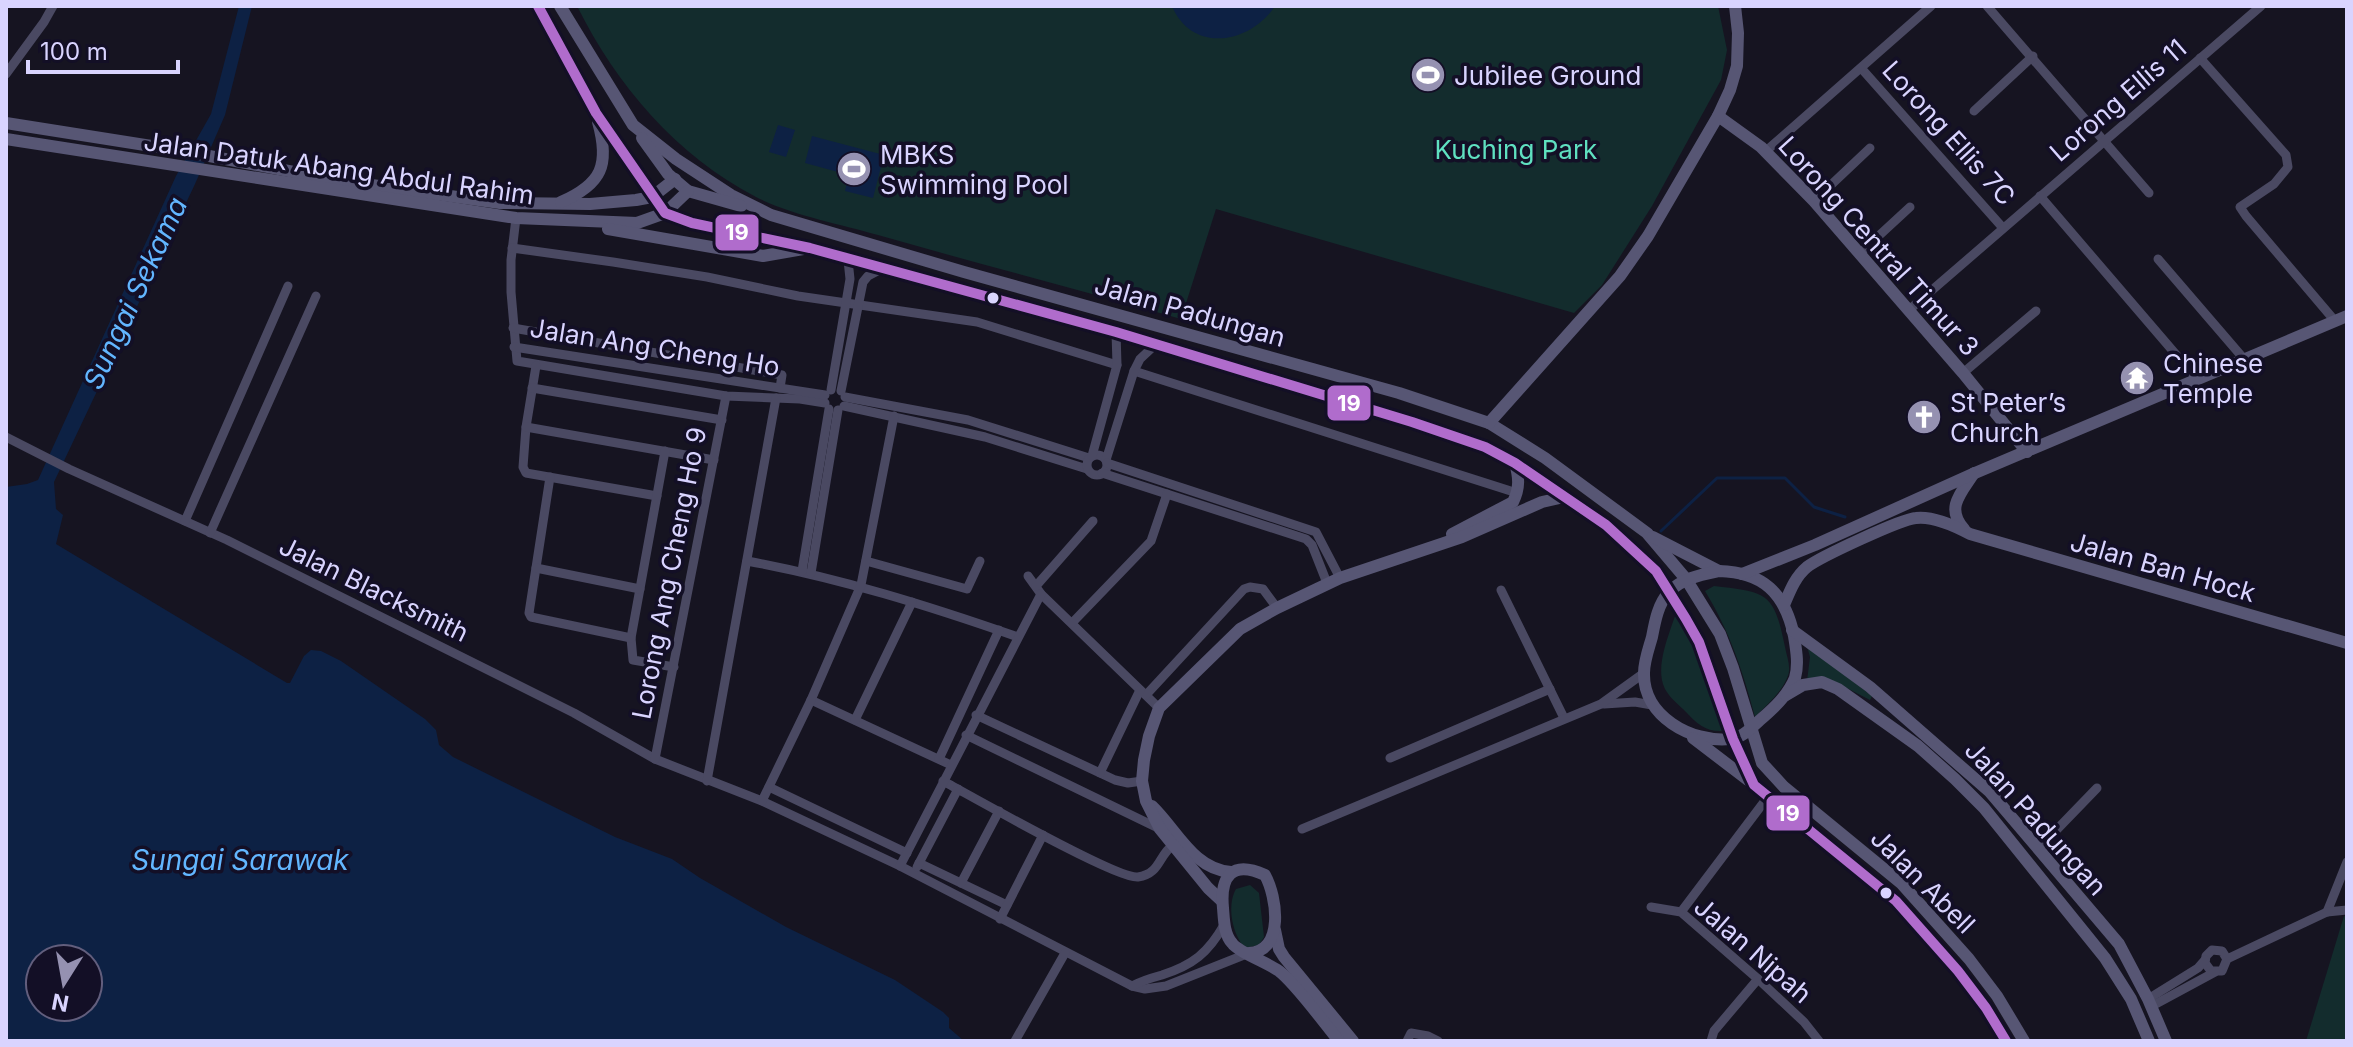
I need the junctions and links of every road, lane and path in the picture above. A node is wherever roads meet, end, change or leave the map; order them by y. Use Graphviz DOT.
graph roads {
  1 [pos="53,6"];
  2 [pos="538,6"];
  3 [pos="560,6"];
  4 [pos="1735,6"];
  5 [pos="1931,6"];
  6 [pos="1987,6"];
  7 [pos="2261,6"];
  8 [pos="2033,56"];
  9 [pos="2200,58"];
  10 [pos="1861,68"];
  11 [pos="6,74"];
  12 [pos="1974,111"];
  13 [pos="596,113"];
  14 [pos="1718,116"];
  15 [pos="6,123"];
  16 [pos="633,125"];
  17 [pos="6,139"];
  18 [pos="2103,141"];
  19 [pos="1870,148"];
  20 [pos="1766,151"];
  21 [pos="675,179"];
  22 [pos="688,191"];
  23 [pos="2149,193"];
  24 [pos="2040,196"];
  25 [pos="652,197"];
  26 [pos="1814,201"];
  27 [pos="555,205"];
  28 [pos="1910,207"];
  29 [pos="665,213"];
  30 [pos="771,215"];
  31 [pos="516,218"];
  32 [pos="560,221"];
  33 [pos="2003,228"];
  34 [pos="512,248"];
  35 [pos="810,248"];
  36 [pos="1859,254"];
  37 [pos="2158,259"];
  38 [pos="848,260"];
  39 [pos="883,268"];
  40 [pos="288,286"];
  41 [pos="316,296"];
  42 [pos="847,301"];
  43 [pos="858,303"];
  44 [pos="1909,310"];
  45 [pos="2036,311"];
  46 [pos="2341,319"];
  47 [pos="513,328"];
  48 [pos="1116,332"];
  49 [pos="1155,345"];
  50 [pos="514,347"];
  51 [pos="2244,359"];
  52 [pos="1117,365"];
  53 [pos="536,366"];
  54 [pos="1134,371"];
  55 [pos="1963,373"];
  56 [pos="2197,379"];
  57 [pos="532,388"];
  58 [pos="778,393"];
  59 [pos="726,396"];
  60 [pos="835,400"];
  61 [pos="894,416"];
  62 [pos="722,420"];
  63 [pos="1489,423"];
  64 [pos="526,427"];
  65 [pos="6,437"];
  66 [pos="665,451"];
  67 [pos="2027,452"];
  68 [pos="714,460"];
  69 [pos="1090,461"];
  70 [pos="1106,461"];
  71 [pos="1515,463"];
  72 [pos="1102,473"];
  73 [pos="1975,473"];
  74 [pos="550,477"];
  75 [pos="1517,493"];
  76 [pos="1167,494"];
  77 [pos="657,496"];
  78 [pos="1564,497"];
  79 [pos="185,521"];
  80 [pos="1093,521"];
  81 [pos="1966,532"];
  82 [pos="210,533"];
  83 [pos="1647,533"];
  84 [pos="1432,545"];
  85 [pos="747,561"];
  86 [pos="866,561"];
  87 [pos="980,561"];
  88 [pos="536,568"];
  89 [pos="1719,571"];
  90 [pos="807,572"];
  91 [pos="1742,574"];
  92 [pos="1028,576"];
  93 [pos="1340,578"];
  94 [pos="1686,579"];
  95 [pos="1327,583"];
  96 [pos="861,585"];
  97 [pos="640,589"];
  98 [pos="1038,590"];
  99 [pos="1501,590"];
  100 [pos="1668,593"];
  101 [pos="912,602"];
  102 [pos="1784,605"];
  103 [pos="1277,608"];
  104 [pos="1072,623"];
  105 [pos="999,630"];
  106 [pos="1792,630"];
  107 [pos="1018,637"];
  108 [pos="631,638"];
  109 [pos="2347,643"];
  110 [pos="674,667"];
  111 [pos="1644,673"];
  112 [pos="1550,689"];
  113 [pos="1143,692"];
  114 [pos="1786,695"];
  115 [pos="811,700"];
  116 [pos="1601,704"];
  117 [pos="1652,705"];
  118 [pos="1159,708"];
  119 [pos="976,715"];
  120 [pos="1564,718"];
  121 [pos="855,720"];
  122 [pos="1752,727"];
  123 [pos="1689,734"];
  124 [pos="966,735"];
  125 [pos="1733,739"];
  126 [pos="1390,758"];
  127 [pos="655,759"];
  128 [pos="939,759"];
  129 [pos="951,765"];
  130 [pos="1100,773"];
  131 [pos="707,781"];
  132 [pos="943,781"];
  133 [pos="1142,781"];
  134 [pos="1754,785"];
  135 [pos="769,787"];
  136 [pos="2097,788"];
  137 [pos="958,789"];
  138 [pos="1767,798"];
  139 [pos="762,801"];
  140 [pos="1146,801"];
  141 [pos="999,811"];
  142 [pos="1160,829"];
  143 [pos="1302,829"];
  144 [pos="1043,835"];
  145 [pos="1173,845"];
  146 [pos="2038,849"];
  147 [pos="907,853"];
  148 [pos="2347,862"];
  149 [pos="919,863"];
  150 [pos="900,866"];
  151 [pos="1231,872"];
  152 [pos="913,873"];
  153 [pos="961,883"];
  154 [pos="1222,901"];
  155 [pos="1007,905"];
  156 [pos="1651,907"];
  157 [pos="2347,910"];
  158 [pos="1681,912"];
  159 [pos="2327,912"];
  160 [pos="1000,919"];
  161 [pos="1224,925"];
  162 [pos="1275,930"];
  163 [pos="1065,953"];
  164 [pos="1249,953"];
  165 [pos="2227,959"];
  166 [pos="2205,960"];
  167 [pos="2215,972"];
  168 [pos="1758,979"];
  169 [pos="1132,986"];
  170 [pos="2150,1002"];
  171 [pos="1015,1041"];
  172 [pos="1339,1041"];
  173 [pos="1353,1041"];
  174 [pos="1407,1041"];
  175 [pos="1438,1041"];
  176 [pos="1711,1041"];
  177 [pos="1819,1041"];
  178 [pos="2006,1041"];
  179 [pos="2024,1041"];
  180 [pos="2149,1041"];
  181 [pos="2166,1041"];
  1 -- 11 [label="street"];
  2 -- 13 [label="main road"];
  3 -- 16 [label="main road, Jalan Padungan"];
  4 -- 14 [label="main road"];
  5 -- 10 [label="street"];
  6 -- 8 [label="street"];
  7 -- 9 [label="street, Lorong Ellis 11"];
  8 -- 12 [label="street"];
  8 -- 18 [label="street"];
  9 -- 18 [label="street, Lorong Ellis 11"];
  9 -- 46 [label="street"];
  10 -- 20 [label="street"];
  10 -- 33 [label="street, Lorong Ellis 7C"];
  13 -- 25 [label="main road"];
  13 -- 27 [label="main road"];
  14 -- 20 [label="main road, Lorong Central Timur 3"];
  14 -- 63 [label="main road"];
  15 -- 27 [label="main road, Jalan Datuk Abang Abdul Rahim"];
  16 -- 21 [label="main road"];
  16 -- 30 [label="main road, Jalan Padungan"];
  17 -- 31 [label="main road, Jalan Datuk Abang Abdul Rahim"];
  18 -- 23 [label="street"];
  18 -- 24 [label="street, Lorong Ellis 11"];
  19 -- 26 [label="street"];
  20 -- 26 [label="main road, Lorong Central Timur 3"];
  21 -- 22 [label="main road"];
  21 -- 25 [label="main road"];
  22 -- 29 [label="main road"];
  22 -- 30 [label="main road"];
  24 -- 33 [label="street, Lorong Ellis 11"];
  24 -- 56 [label="street"];
  25 -- 27 [label="main road, Jalan Datuk Abang Abdul Rahim"];
  25 -- 29 [label="main road"];
  26 -- 36 [label="main road, Lorong Central Timur 3"];
  28 -- 36 [label="street"];
  29 -- 32 [label="main road, Jalan Datuk Abang Abdul Rahim"];
  29 -- 35 [label="main road, Jalan Padungan"];
  30 -- 63 [label="main road, Jalan Padungan"];
  31 -- 32 [label="main road, Jalan Datuk Abang Abdul Rahim"];
  31 -- 34 [label="street"];
  32 -- 35 [label="main road"];
  33 -- 44 [label="street, Lorong Ellis 11"];
  34 -- 42 [label="street"];
  34 -- 47 [label="street"];
  35 -- 38 [label="main road, Jalan Padungan"];
  36 -- 44 [label="main road, Lorong Central Timur 3"];
  37 -- 51 [label="street"];
  38 -- 39 [label="main road, Jalan Padungan"];
  38 -- 42 [label="street"];
  39 -- 43 [label="street"];
  39 -- 48 [label="main road, Jalan Padungan"];
  40 -- 79 [label="street"];
  41 -- 82 [label="street"];
  42 -- 43 [label="street"];
  42 -- 60 [label="street"];
  43 -- 52 [label="street"];
  43 -- 60 [label="street"];
  44 -- 55 [label="main road, Lorong Central Timur 3"];
  45 -- 55 [label="street"];
  46 -- 51 [label="main road"];
  47 -- 50 [label="street"];
  47 -- 58 [label="street"];
  48 -- 49 [label="main road, Jalan Padungan"];
  48 -- 52 [label="street"];
  49 -- 54 [label="street"];
  49 -- 71 [label="main road, Jalan Padungan"];
  50 -- 53 [label="street, Jalan Ang Cheng Ho"];
  50 -- 58 [label="street, Jalan Ang Cheng Ho"];
  51 -- 56 [label="main road"];
  52 -- 69 [label="street"];
  53 -- 57 [label="street"];
  53 -- 59 [label="street, Jalan Ang Cheng Ho"];
  54 -- 70 [label="street"];
  54 -- 75 [label="street"];
  55 -- 67 [label="main road, Lorong Central Timur 3"];
  56 -- 67 [label="main road"];
  57 -- 62 [label="street"];
  57 -- 64 [label="street"];
  58 -- 59 [label="street, Jalan Ang Cheng Ho"];
  58 -- 60 [label="street, Jalan Ang Cheng Ho"];
  58 -- 85 [label="street"];
  59 -- 62 [label="street, Lorong Ang Cheng Ho 9"];
  60 -- 61 [label="street, Jalan Ang Cheng Ho"];
  60 -- 69 [label="street, Jalan Ang Cheng Ho"];
  60 -- 90 [label="street"];
  61 -- 69 [label="street, Jalan Ang Cheng Ho"];
  61 -- 86 [label="street"];
  62 -- 68 [label="street, Lorong Ang Cheng Ho 9"];
  63 -- 83 [label="main road, Jalan Padungan"];
  64 -- 66 [label="street"];
  64 -- 74 [label="street"];
  65 -- 79 [label="street, Jalan Blacksmith"];
  66 -- 68 [label="street"];
  66 -- 77 [label="street"];
  67 -- 73 [label="main road"];
  68 -- 110 [label="street, Lorong Ang Cheng Ho 9"];
  69 -- 70 [label="street"];
  69 -- 72 [label="street"];
  70 -- 72 [label="street"];
  70 -- 93 [label="street"];
  71 -- 75 [label="main road"];
  71 -- 78 [label="main road, Jalan Padungan"];
  72 -- 76 [label="street"];
  73 -- 81 [label="main road"];
  73 -- 91 [label="main road"];
  74 -- 77 [label="street"];
  74 -- 88 [label="street"];
  75 -- 84 [label="main road"];
  76 -- 95 [label="street"];
  76 -- 104 [label="street"];
  77 -- 97 [label="street"];
  78 -- 84 [label="main road"];
  78 -- 100 [label="main road, Jalan Padungan"];
  79 -- 82 [label="street, Jalan Blacksmith"];
  80 -- 98 [label="street"];
  81 -- 102 [label="main road, Jalan Ban Hock"];
  81 -- 109 [label="main road, Jalan Ban Hock"];
  82 -- 127 [label="street, Jalan Blacksmith"];
  83 -- 89 [label="main road"];
  83 -- 94 [label="main road, Jalan Padungan"];
  84 -- 93 [label="main road"];
  85 -- 90 [label="street"];
  85 -- 131 [label="street"];
  86 -- 87 [label="street"];
  86 -- 96 [label="street"];
  88 -- 97 [label="street"];
  88 -- 108 [label="street"];
  89 -- 91 [label="main road"];
  89 -- 94 [label="main road"];
  90 -- 96 [label="street"];
  91 -- 102 [label="main road"];
  92 -- 98 [label="street"];
  93 -- 95 [label="main road"];
  94 -- 100 [label="main road"];
  94 -- 122 [label="main road, Jalan Padungan"];
  95 -- 103 [label="main road"];
  96 -- 101 [label="street"];
  96 -- 115 [label="street"];
  97 -- 108 [label="street"];
  98 -- 104 [label="street"];
  98 -- 107 [label="street"];
  99 -- 112 [label="street"];
  100 -- 111 [label="main road"];
  100 -- 125 [label="main road, Jalan Padungan"];
  101 -- 105 [label="street"];
  101 -- 121 [label="street"];
  102 -- 106 [label="main road"];
  103 -- 113 [label="street"];
  103 -- 118 [label="main road"];
  104 -- 113 [label="street"];
  105 -- 107 [label="street"];
  105 -- 128 [label="street"];
  106 -- 114 [label="main road"];
  106 -- 146 [label="main road, Jalan Padungan"];
  107 -- 119 [label="street"];
  108 -- 110 [label="street"];
  110 -- 127 [label="street, Lorong Ang Cheng Ho 9"];
  111 -- 116 [label="street"];
  111 -- 117 [label="main road"];
  112 -- 120 [label="street"];
  112 -- 126 [label="street"];
  113 -- 118 [label="street"];
  113 -- 130 [label="street"];
  114 -- 122 [label="main road"];
  114 -- 180 [label="main road, Jalan Padungan"];
  115 -- 121 [label="street"];
  115 -- 135 [label="street"];
  116 -- 117 [label="street"];
  116 -- 120 [label="street"];
  117 -- 123 [label="main road"];
  118 -- 133 [label="main road"];
  119 -- 124 [label="street"];
  119 -- 130 [label="street"];
  120 -- 143 [label="street"];
  121 -- 128 [label="street"];
  122 -- 125 [label="main road"];
  122 -- 179 [label="main road, Jalan Abell"];
  123 -- 125 [label="main road"];
  123 -- 134 [label="main road"];
  124 -- 129 [label="street"];
  124 -- 142 [label="street"];
  125 -- 134 [label="main road, Jalan Abell"];
  127 -- 131 [label="street, Jalan Blacksmith"];
  128 -- 129 [label="street"];
  129 -- 132 [label="street"];
  130 -- 133 [label="street"];
  131 -- 139 [label="street, Jalan Blacksmith"];
  132 -- 137 [label="street"];
  132 -- 147 [label="street"];
  133 -- 140 [label="main road"];
  134 -- 138 [label="main road, Jalan Abell"];
  135 -- 139 [label="street"];
  135 -- 147 [label="street"];
  136 -- 146 [label="street"];
  137 -- 141 [label="street"];
  137 -- 149 [label="street"];
  138 -- 158 [label="street"];
  138 -- 178 [label="main road, Jalan Abell"];
  139 -- 150 [label="street, Jalan Blacksmith"];
  140 -- 142 [label="main road"];
  140 -- 151 [label="main road"];
  141 -- 144 [label="street"];
  141 -- 153 [label="street"];
  142 -- 145 [label="main road"];
  144 -- 145 [label="street"];
  144 -- 155 [label="street"];
  145 -- 154 [label="main road"];
  146 -- 170 [label="main road, Jalan Padungan"];
  147 -- 150 [label="street"];
  148 -- 159 [label="street"];
  149 -- 152 [label="street"];
  149 -- 153 [label="street"];
  150 -- 152 [label="street, Jalan Blacksmith"];
  151 -- 154 [label="main road"];
  151 -- 162 [label="main road"];
  152 -- 160 [label="street, Jalan Blacksmith"];
  153 -- 155 [label="street"];
  154 -- 161 [label="main road"];
  155 -- 160 [label="street"];
  156 -- 158 [label="street, Jalan Nipah"];
  157 -- 159 [label="street"];
  158 -- 168 [label="street, Jalan Nipah"];
  159 -- 165 [label="street"];
  160 -- 163 [label="street, Jalan Blacksmith"];
  161 -- 164 [label="main road"];
  161 -- 169 [label="street"];
  162 -- 164 [label="main road"];
  162 -- 173 [label="main road"];
  163 -- 169 [label="street, Jalan Blacksmith"];
  163 -- 171 [label="street"];
  164 -- 169 [label="street"];
  164 -- 172 [label="main road"];
  165 -- 166 [label="street"];
  165 -- 167 [label="street"];
  166 -- 167 [label="street"];
  166 -- 170 [label="street"];
  167 -- 170 [label="street"];
  168 -- 176 [label="street"];
  168 -- 177 [label="street, Jalan Nipah"];
  170 -- 181 [label="main road, Jalan Padungan"];
  174 -- 175 [label="street"];
}
